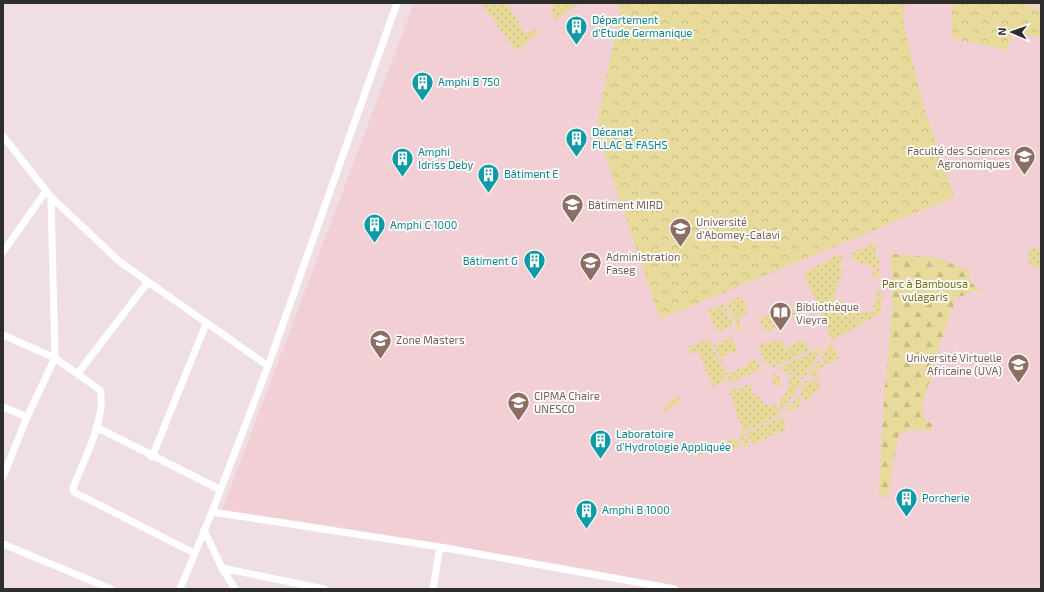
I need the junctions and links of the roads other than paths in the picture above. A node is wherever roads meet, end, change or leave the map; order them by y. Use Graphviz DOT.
graph roads {
  1 [pos="397,3"];
  2 [pos="4,141"];
  3 [pos="48,194"];
  4 [pos="3,252"];
  5 [pos="148,282"];
  6 [pos="206,324"];
  7 [pos="3,336"];
  8 [pos="55,358"];
  9 [pos="268,366"];
  10 [pos="78,373"];
  11 [pos="3,407"];
  12 [pos="27,417"];
  13 [pos="96,427"];
  14 [pos="152,457"];
  15 [pos="3,477"];
  16 [pos="219,489"];
  17 [pos="212,512"];
  18 [pos="204,530"];
  19 [pos="3,544"];
  20 [pos="440,547"];
  21 [pos="194,553"];
  22 [pos="222,568"];
  23 [pos="110,589"];
  24 [pos="180,589"];
  25 [pos="235,589"];
  26 [pos="324,589"];
  27 [pos="433,589"];
  28 [pos="674,589"];
  1 -- 9 [label="street"];
  2 -- 3 [label="street"];
  3 -- 4 [label="street"];
  3 -- 5 [label="street"];
  3 -- 8 [label="street"];
  5 -- 6 [label="street"];
  5 -- 10 [label="street"];
  6 -- 9 [label="street"];
  6 -- 14 [label="street"];
  7 -- 8 [label="street"];
  8 -- 10 [label="street"];
  8 -- 12 [label="street"];
  9 -- 16 [label="street"];
  10 -- 13 [label="street"];
  11 -- 12 [label="street"];
  12 -- 15 [label="street"];
  13 -- 14 [label="street"];
  13 -- 21 [label="street"];
  14 -- 16 [label="street"];
  16 -- 17 [label="street"];
  17 -- 18 [label="street"];
  17 -- 20 [label="street"];
  18 -- 21 [label="street"];
  18 -- 22 [label="street"];
  19 -- 23 [label="street"];
  20 -- 27 [label="street"];
  20 -- 28 [label="street"];
  21 -- 24 [label="street"];
  22 -- 25 [label="street"];
  22 -- 26 [label="street"];
}
